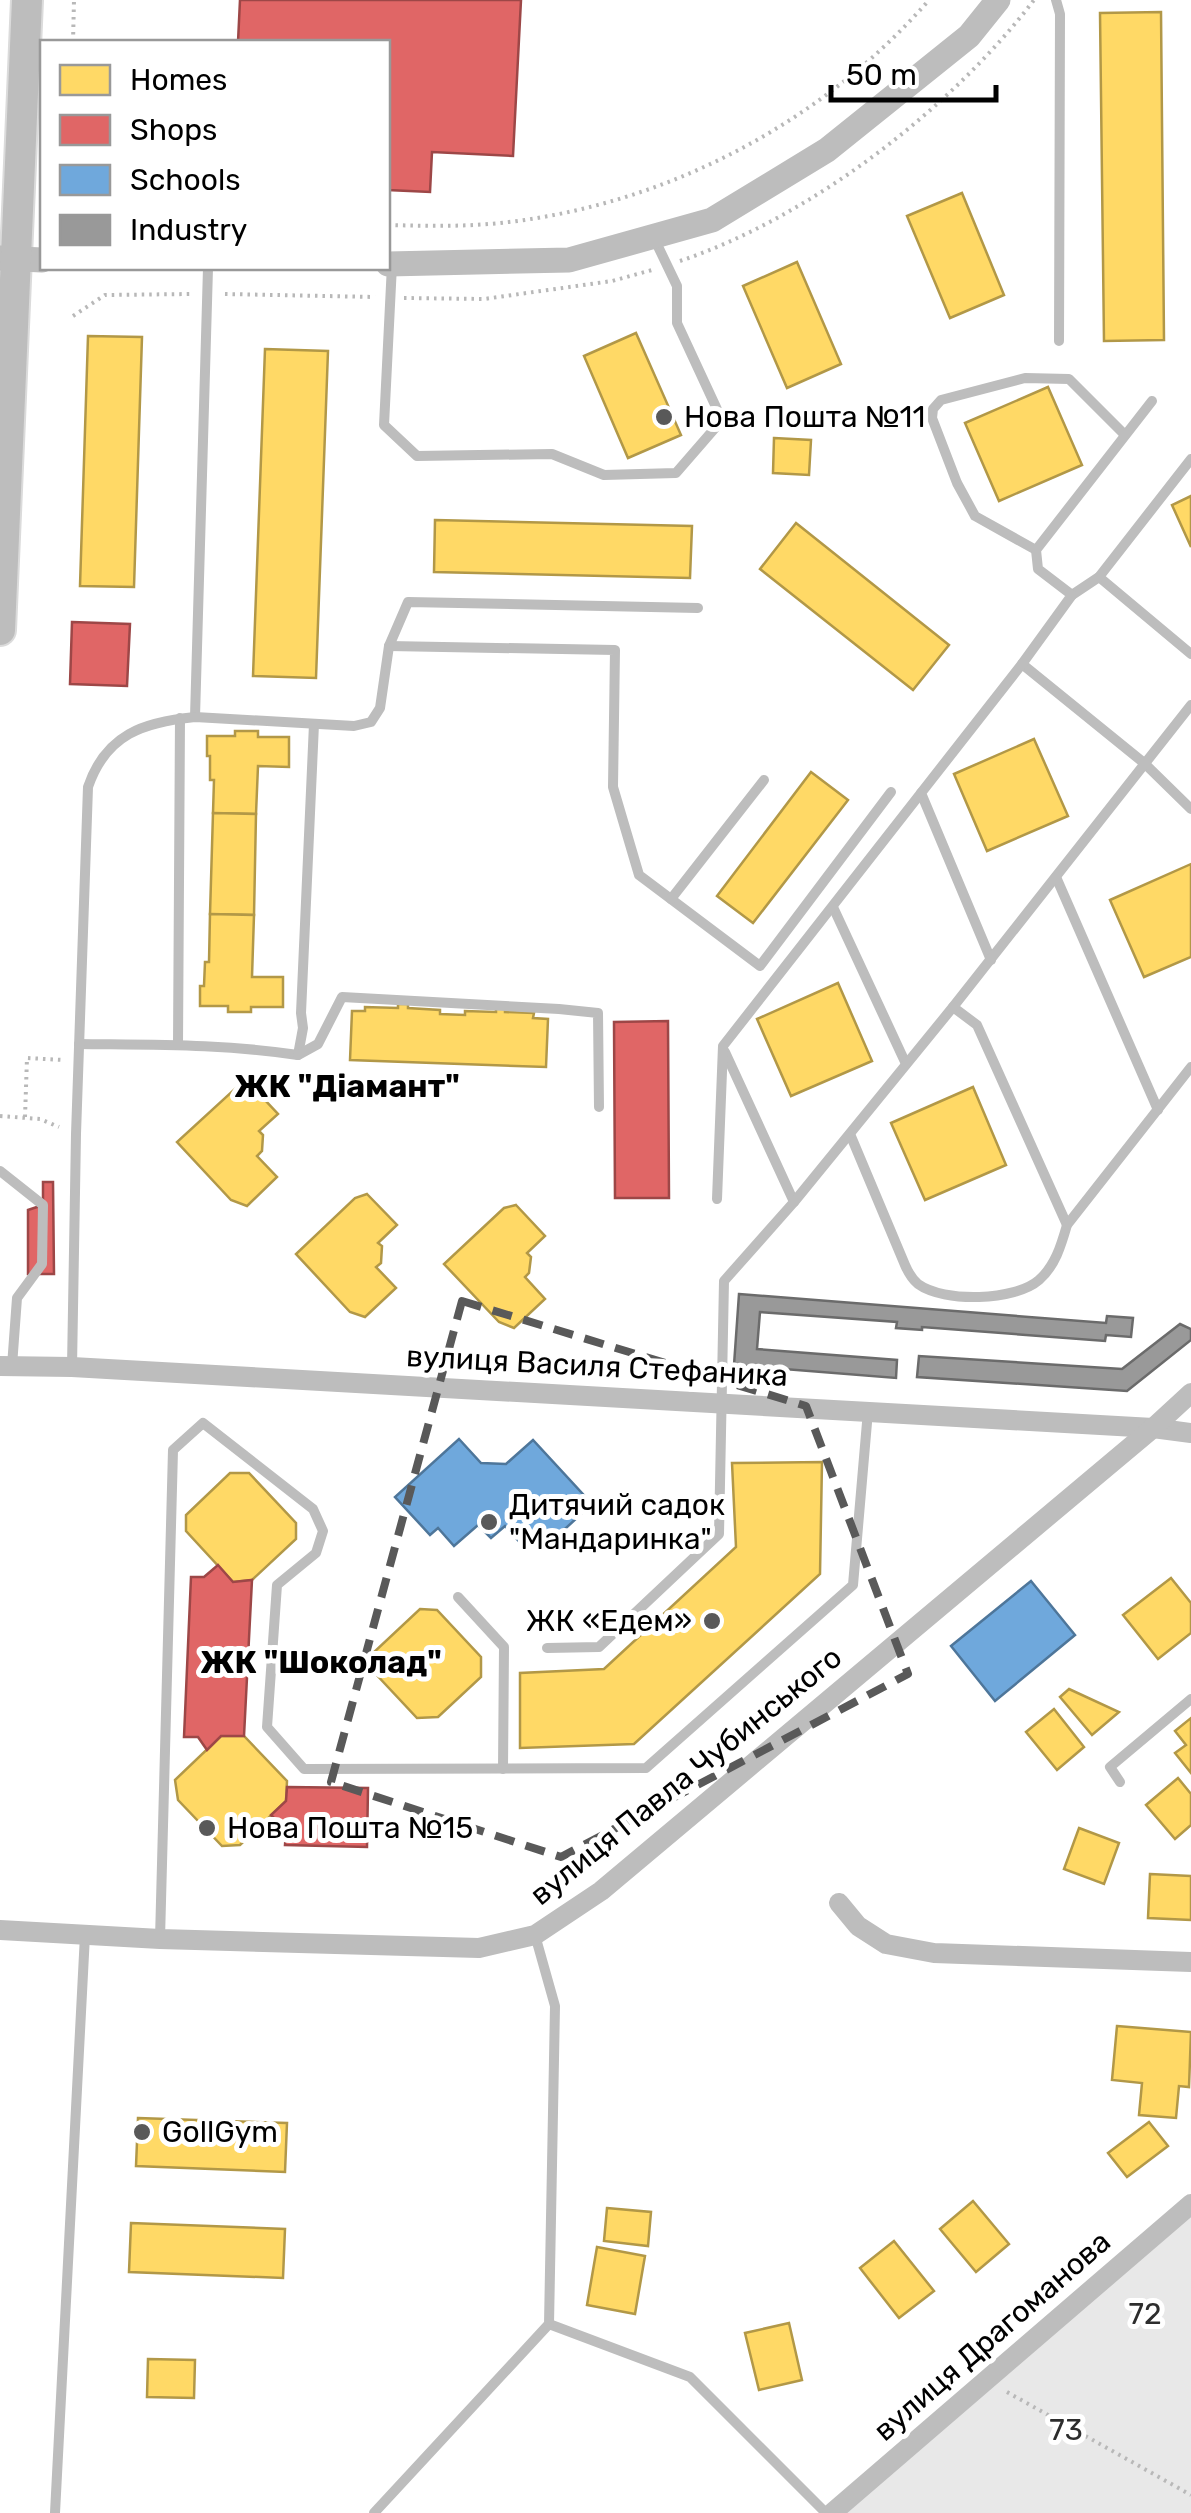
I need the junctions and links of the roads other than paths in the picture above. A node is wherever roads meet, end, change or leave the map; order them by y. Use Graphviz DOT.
graph roads {
  1 [pos="27,0"];
  2 [pos="998,0"];
  3 [pos="1056,0"];
  4 [pos="653,236"];
  5 [pos="20,259"];
  6 [pos="390,264"];
  7 [pos="208,270"];
  8 [pos="390,270"];
  9 [pos="1059,341"];
  10 [pos="1152,401"];
  11 [pos="1125,436"];
  12 [pos="1191,459"];
  13 [pos="1036,550"];
  14 [pos="1099,578"];
  15 [pos="1072,595"];
  16 [pos="698,608"];
  17 [pos="0,630"];
  18 [pos="389,646"];
  19 [pos="1191,654"];
  20 [pos="1022,664"];
  21 [pos="1191,706"];
  22 [pos="196,717"];
  23 [pos="180,718"];
  24 [pos="314,724"];
  25 [pos="1144,763"];
  26 [pos="764,780"];
  27 [pos="891,792"];
  28 [pos="921,792"];
  29 [pos="1191,809"];
  30 [pos="1056,876"];
  31 [pos="671,899"];
  32 [pos="833,907"];
  33 [pos="991,960"];
  34 [pos="953,1007"];
  35 [pos="79,1044"];
  36 [pos="178,1045"];
  37 [pos="723,1046"];
  38 [pos="298,1055"];
  39 [pos="906,1064"];
  40 [pos="1191,1067"];
  41 [pos="599,1107"];
  42 [pos="1158,1110"];
  43 [pos="850,1134"];
  44 [pos="0,1171"];
  45 [pos="717,1199"];
  46 [pos="794,1202"];
  47 [pos="1067,1225"];
  48 [pos="6,1366"];
  49 [pos="72,1368"];
  50 [pos="1191,1393"];
  51 [pos="722,1403"];
  52 [pos="868,1411"];
  53 [pos="1153,1428"];
  54 [pos="1191,1432"];
  55 [pos="458,1597"];
  56 [pos="547,1648"];
  57 [pos="1191,1700"];
  58 [pos="503,1768"];
  59 [pos="1120,1782"];
  60 [pos="839,1903"];
  61 [pos="0,1930"];
  62 [pos="85,1934"];
  63 [pos="536,1936"];
  64 [pos="160,1939"];
  65 [pos="1191,1962"];
  66 [pos="1191,2204"];
  67 [pos="549,2324"];
  68 [pos="55,2513"];
  69 [pos="374,2513"];
  70 [pos="829,2513"];
  1 -- 5 [label="main road"];
  2 -- 4 [label="street"];
  3 -- 9 [label="lane"];
  4 -- 6 [label="street"];
  4 -- 8 [label="lane"];
  5 -- 17 [label="main road"];
  7 -- 22 [label="lane"];
  10 -- 11 [label="lane"];
  11 -- 13 [label="lane"];
  11 -- 13 [label="lane"];
  12 -- 14 [label="lane"];
  13 -- 15 [label="lane"];
  14 -- 15 [label="lane"];
  14 -- 19 [label="lane"];
  15 -- 20 [label="lane"];
  16 -- 18 [label="lane"];
  18 -- 24 [label="lane"];
  18 -- 31 [label="lane"];
  20 -- 25 [label="lane"];
  20 -- 28 [label="lane"];
  21 -- 25 [label="lane"];
  22 -- 23 [label="lane"];
  22 -- 24 [label="lane"];
  23 -- 35 [label="lane"];
  23 -- 36 [label="lane"];
  24 -- 38 [label="lane"];
  25 -- 29 [label="lane"];
  25 -- 30 [label="lane"];
  26 -- 31 [label="lane"];
  27 -- 31 [label="lane"];
  28 -- 32 [label="lane"];
  28 -- 33 [label="lane"];
  30 -- 33 [label="lane"];
  30 -- 42 [label="lane"];
  32 -- 37 [label="lane"];
  32 -- 39 [label="lane"];
  33 -- 34 [label="lane"];
  34 -- 39 [label="lane"];
  34 -- 47 [label="lane"];
  35 -- 36 [label="lane"];
  35 -- 49 [label="lane"];
  36 -- 38 [label="lane"];
  37 -- 45 [label="lane"];
  37 -- 46 [label="lane"];
  38 -- 41 [label="lane"];
  39 -- 43 [label="lane"];
  40 -- 42 [label="lane"];
  42 -- 47 [label="lane"];
  43 -- 46 [label="lane"];
  43 -- 47 [label="lane"];
  44 -- 48 [label="lane"];
  46 -- 51 [label="lane"];
  48 -- 49 [label="street, вулиця Василя Стефаника"];
  49 -- 51 [label="street, вулиця Василя Стефаника"];
  50 -- 53 [label="street, вулиця Павла Чубинського"];
  51 -- 52 [label="street, вулиця Василя Стефаника"];
  51 -- 56 [label="lane"];
  52 -- 53 [label="street, вулиця Василя Стефаника"];
  52 -- 58 [label="lane"];
  53 -- 54 [label="street, вулиця Василя Стефаника"];
  53 -- 63 [label="street, вулиця Павла Чубинського"];
  55 -- 58 [label="lane"];
  57 -- 59 [label="lane"];
  58 -- 64 [label="lane"];
  60 -- 65 [label="street"];
  61 -- 62 [label="street, вулиця Павла Чубинського"];
  62 -- 64 [label="street, вулиця Павла Чубинського"];
  62 -- 68 [label="lane"];
  63 -- 64 [label="street, вулиця Павла Чубинського"];
  63 -- 67 [label="lane"];
  66 -- 70 [label="street, вулиця Драгоманова"];
  67 -- 69 [label="lane"];
  67 -- 70 [label="lane"];
}
